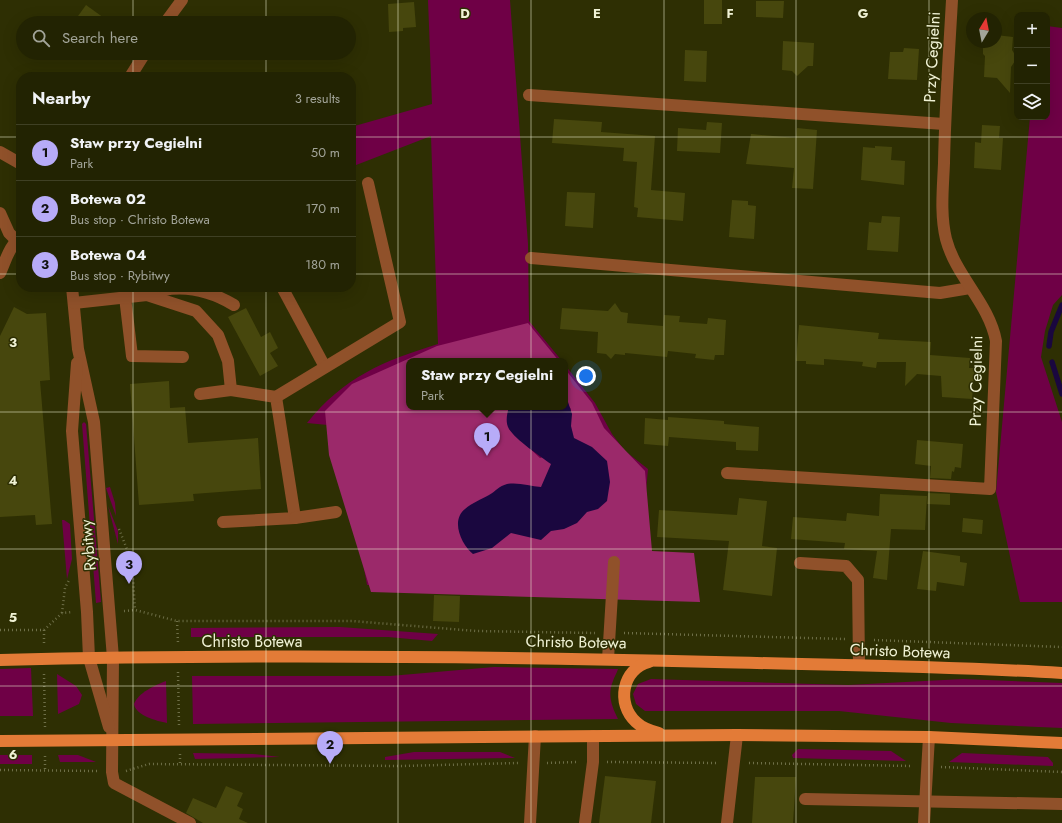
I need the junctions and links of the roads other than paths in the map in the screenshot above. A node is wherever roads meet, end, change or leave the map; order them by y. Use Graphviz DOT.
graph roads {
  1 [pos="182,0"];
  2 [pos="952,0"];
  3 [pos="170,16"];
  4 [pos="141,60"];
  5 [pos="133,72"];
  6 [pos="529,95"];
  7 [pos="944,124"];
  8 [pos="0,152"];
  9 [pos="16,161"];
  10 [pos="368,183"];
  11 [pos="0,213"];
  12 [pos="12,236"];
  13 [pos="531,258"];
  14 [pos="0,273"];
  15 [pos="970,288"];
  16 [pos="73,292"];
  17 [pos="154,292"];
  18 [pos="205,292"];
  19 [pos="284,292"];
  20 [pos="147,295"];
  21 [pos="125,297"];
  22 [pos="74,303"];
  23 [pos="234,305"];
  24 [pos="78,349"];
  25 [pos="183,357"];
  26 [pos="325,367"];
  27 [pos="232,390"];
  28 [pos="200,394"];
  29 [pos="276,397"];
  30 [pos="727,473"];
  31 [pos="336,512"];
  32 [pos="295,518"];
  33 [pos="223,522"];
  34 [pos="614,562"];
  35 [pos="800,563"];
  36 [pos="89,658"];
  37 [pos="113,658"];
  38 [pos="608,659"];
  39 [pos="0,660"];
  40 [pos="661,660"];
  41 [pos="859,665"];
  42 [pos="1062,673"];
  43 [pos="737,735"];
  44 [pos="535,736"];
  45 [pos="593,736"];
  46 [pos="676,736"];
  47 [pos="928,737"];
  48 [pos="0,740"];
  49 [pos="113,740"];
  50 [pos="1062,743"];
  51 [pos="805,799"];
  52 [pos="925,802"];
  53 [pos="1062,804"];
  54 [pos="190,823"];
  55 [pos="530,823"];
  56 [pos="585,823"];
  57 [pos="727,823"];
  58 [pos="924,823"];
  1 -- 3 [label="street"];
  2 -- 7 [label="street, Przy Cegielni"];
  4 -- 5 [label="street"];
  6 -- 7 [label="street"];
  7 -- 15 [label="street, Przy Cegielni"];
  8 -- 9 [label="street"];
  10 -- 26 [label="street"];
  11 -- 12 [label="street"];
  12 -- 14 [label="street"];
  13 -- 15 [label="street"];
  15 -- 30 [label="street, Przy Cegielni"];
  16 -- 22 [label="street, Rybitwy"];
  17 -- 20 [label="street"];
  18 -- 23 [label="street"];
  19 -- 26 [label="street"];
  20 -- 21 [label="street"];
  20 -- 27 [label="street"];
  21 -- 22 [label="street"];
  21 -- 25 [label="street"];
  22 -- 24 [label="street, Rybitwy"];
  24 -- 36 [label="street, Rybitwy"];
  24 -- 37 [label="street, Rybitwy"];
  26 -- 29 [label="street"];
  27 -- 28 [label="street"];
  27 -- 29 [label="street"];
  29 -- 32 [label="street"];
  31 -- 32 [label="street"];
  32 -- 33 [label="street"];
  34 -- 38 [label="street"];
  35 -- 41 [label="street"];
  36 -- 37 [label="main road, Christo Botewa"];
  36 -- 39 [label="main road"];
  36 -- 49 [label="street, Rybitwy"];
  37 -- 38 [label="main road, Christo Botewa"];
  37 -- 49 [label="street, Rybitwy"];
  38 -- 40 [label="main road, Christo Botewa"];
  40 -- 41 [label="main road, Christo Botewa"];
  40 -- 46 [label="main road"];
  41 -- 42 [label="main road, Christo Botewa"];
  43 -- 46 [label="main road"];
  43 -- 47 [label="main road"];
  43 -- 57 [label="street"];
  44 -- 45 [label="main road"];
  44 -- 49 [label="main road"];
  44 -- 55 [label="street"];
  45 -- 46 [label="main road"];
  45 -- 56 [label="street"];
  47 -- 50 [label="main road"];
  47 -- 52 [label="street"];
  48 -- 49 [label="main road"];
  49 -- 54 [label="street"];
  51 -- 52 [label="street"];
  52 -- 53 [label="street"];
  52 -- 58 [label="street"];
}
